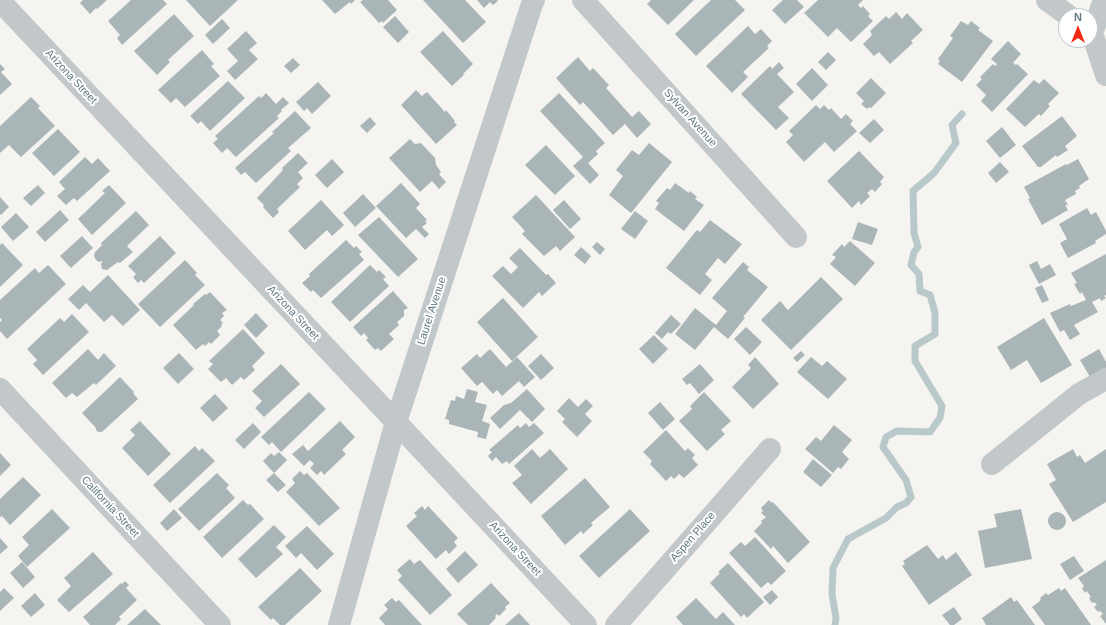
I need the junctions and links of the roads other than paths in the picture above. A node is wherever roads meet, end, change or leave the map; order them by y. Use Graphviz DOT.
graph roads {
  1 [pos="534,0"];
  2 [pos="583,0"];
  3 [pos="1047,0"];
  4 [pos="1104,0"];
  5 [pos="0,1"];
  6 [pos="1058,8"];
  7 [pos="1098,15"];
  8 [pos="1097,48"];
  9 [pos="1106,75"];
  10 [pos="796,237"];
  11 [pos="1106,379"];
  12 [pos="0,389"];
  13 [pos="396,422"];
  14 [pos="770,449"];
  15 [pos="992,464"];
  16 [pos="220,625"];
  17 [pos="339,625"];
  18 [pos="586,625"];
  19 [pos="616,625"];
  1 -- 13 [label="street, Laurel Avenue"];
  2 -- 10 [label="street, Sylvan Avenue"];
  3 -- 6 [label="street"];
  4 -- 7 [label="street"];
  5 -- 13 [label="street, Arizona Street"];
  8 -- 9 [label="street"];
  11 -- 15 [label="street"];
  12 -- 16 [label="street, California Street"];
  13 -- 17 [label="street, Laurel Avenue"];
  13 -- 18 [label="street, Arizona Street"];
  14 -- 19 [label="street, Aspen Place"];
}
